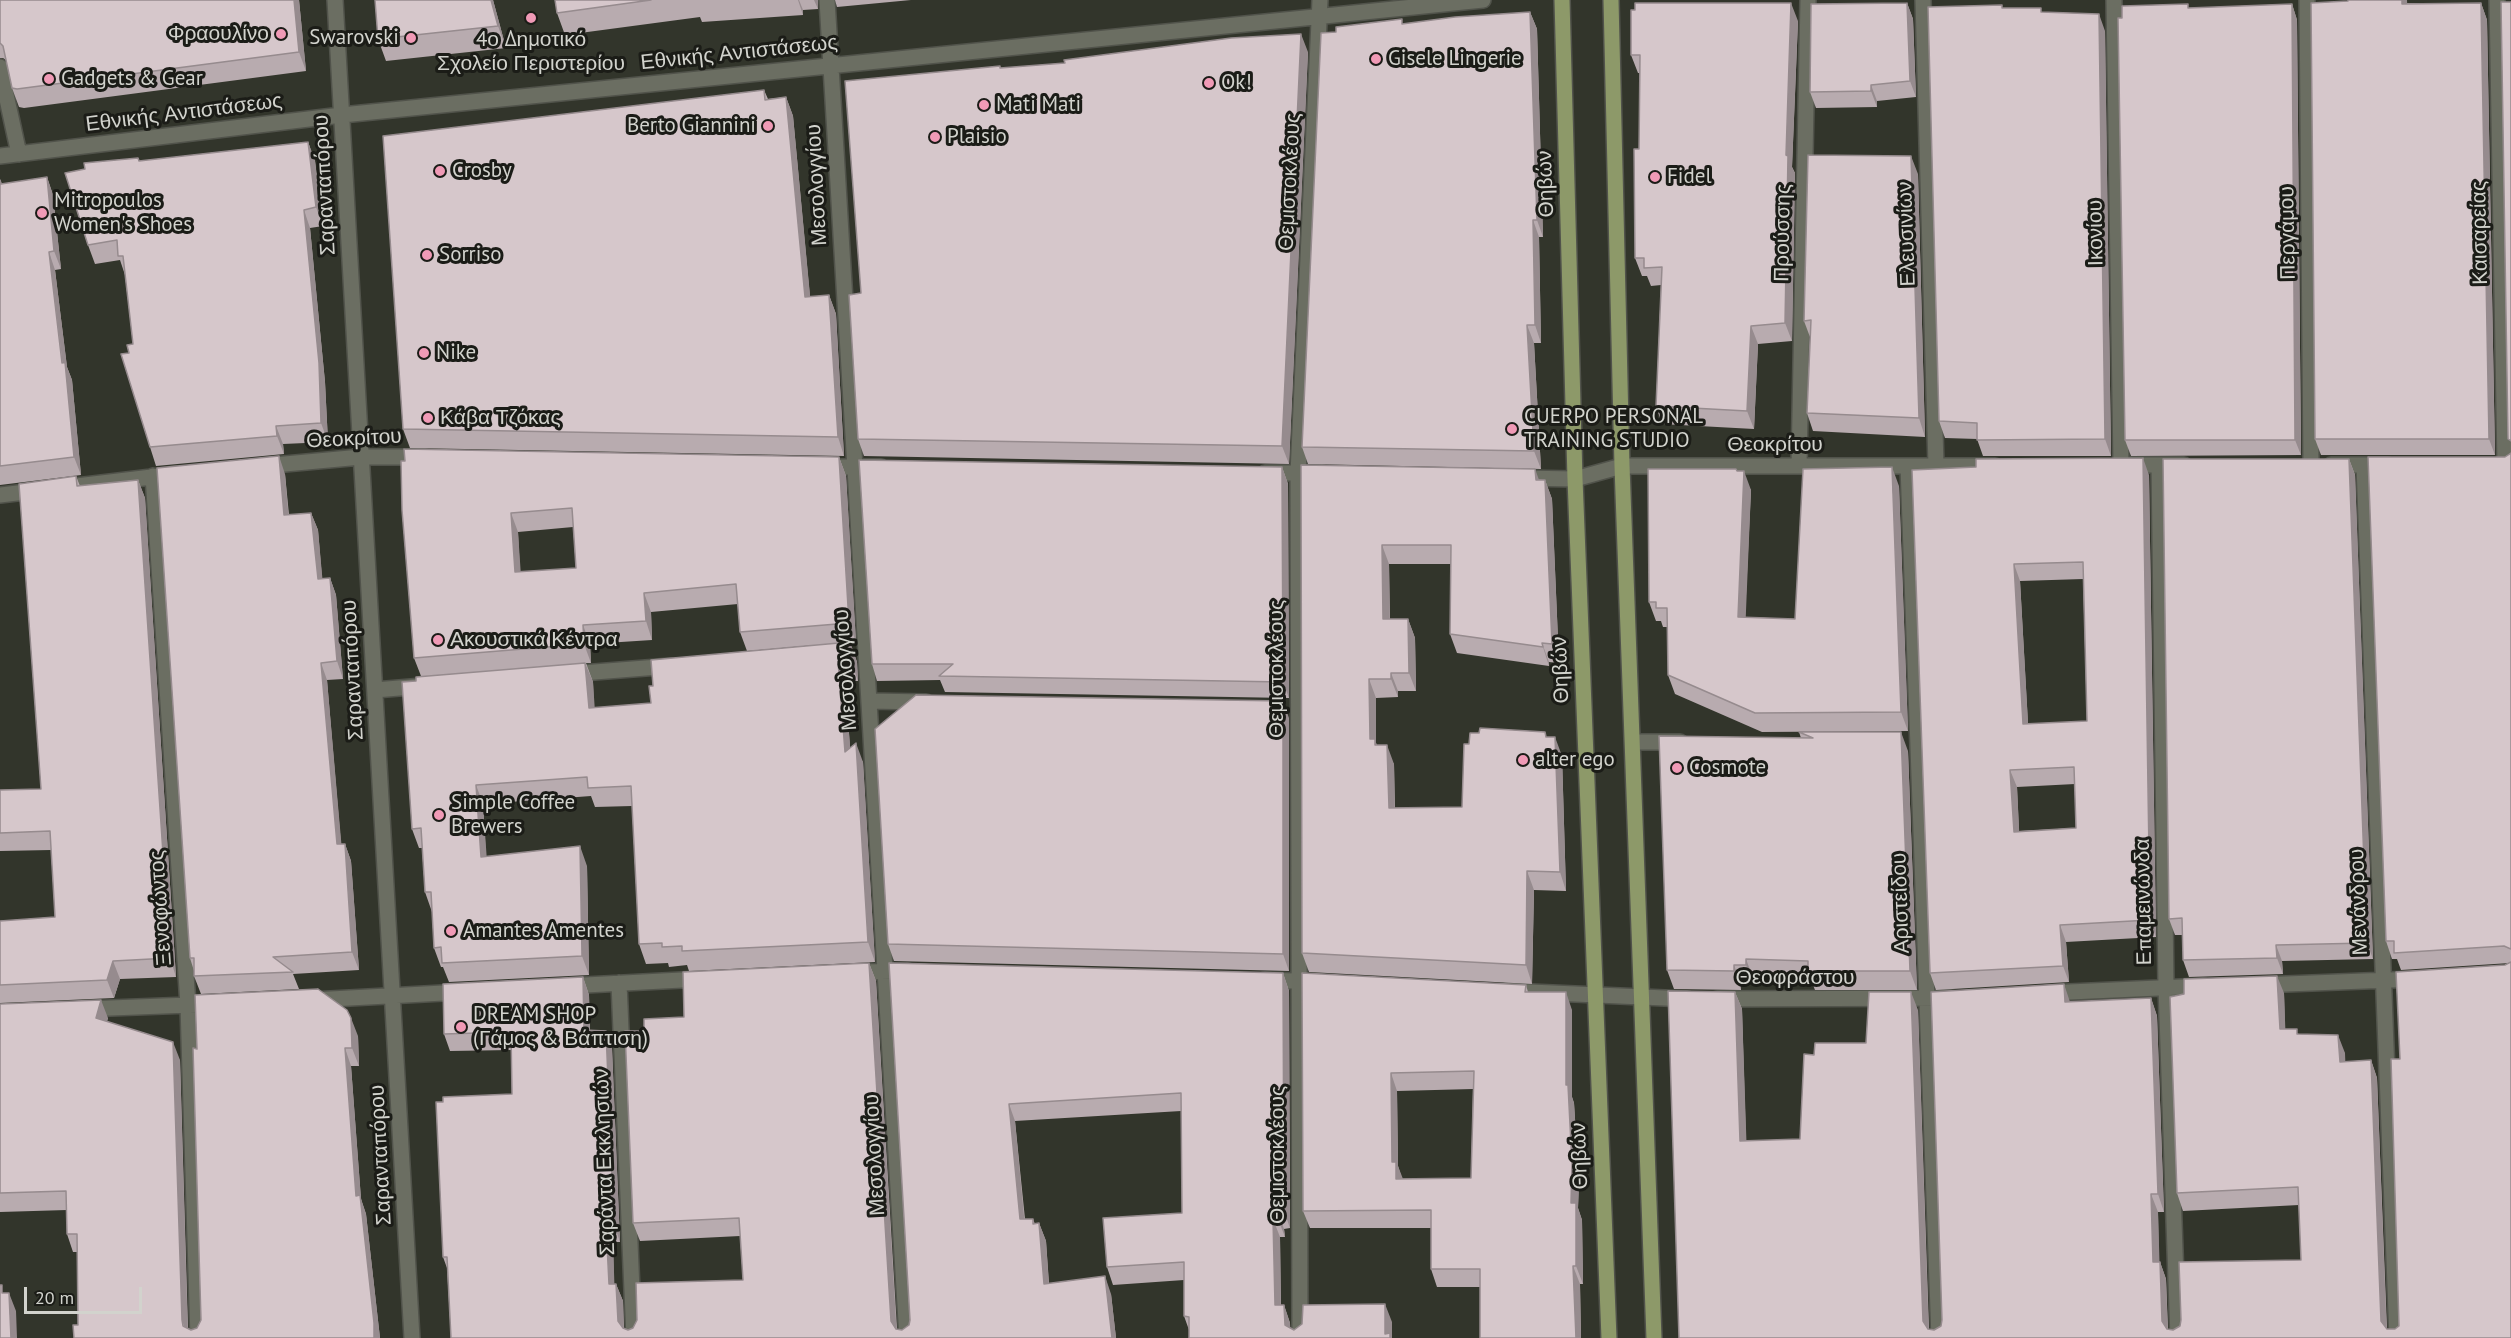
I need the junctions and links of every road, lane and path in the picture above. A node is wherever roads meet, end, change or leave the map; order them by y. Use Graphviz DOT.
graph roads {
  1 [pos="335,0"];
  2 [pos="827,0"];
  3 [pos="1320,0"];
  4 [pos="1483,0"];
  5 [pos="1562,0"];
  6 [pos="1611,0"];
  7 [pos="1808,0"];
  8 [pos="1923,0"];
  9 [pos="2114,0"];
  10 [pos="2307,0"];
  11 [pos="2498,0"];
  12 [pos="1319,18"];
  13 [pos="831,65"];
  14 [pos="0,67"];
  15 [pos="342,115"];
  16 [pos="19,154"];
  17 [pos="0,156"];
  18 [pos="361,457"];
  19 [pos="435,458"];
  20 [pos="2159,465"];
  21 [pos="2194,465"];
  22 [pos="2364,465"];
  23 [pos="2399,465"];
  24 [pos="2503,465"];
  25 [pos="807,466"];
  26 [pos="1622,466"];
  27 [pos="1799,466"];
  28 [pos="1908,466"];
  29 [pos="1936,466"];
  30 [pos="2005,466"];
  31 [pos="892,467"];
  32 [pos="246,468"];
  33 [pos="855,468"];
  34 [pos="188,473"];
  35 [pos="1250,473"];
  36 [pos="1298,473"];
  37 [pos="1341,474"];
  38 [pos="153,476"];
  39 [pos="1505,477"];
  40 [pos="1575,479"];
  41 [pos="0,495"];
  42 [pos="690,665"];
  43 [pos="550,676"];
  44 [pos="433,685"];
  45 [pos="375,690"];
  46 [pos="869,701"];
  47 [pos="940,702"];
  48 [pos="1633,742"];
  49 [pos="1692,742"];
  50 [pos="885,971"];
  51 [pos="921,972"];
  52 [pos="839,973"];
  53 [pos="2430,978"];
  54 [pos="712,979"];
  55 [pos="1252,980"];
  56 [pos="1299,981"];
  57 [pos="2383,981"];
  58 [pos="1335,982"];
  59 [pos="619,983"];
  60 [pos="2246,985"];
  61 [pos="2223,986"];
  62 [pos="548,987"];
  63 [pos="2166,987"];
  64 [pos="1490,990"];
  65 [pos="476,991"];
  66 [pos="2028,994"];
  67 [pos="1594,995"];
  68 [pos="392,996"];
  69 [pos="1971,997"];
  70 [pos="1640,999"];
  71 [pos="302,1000"];
  72 [pos="1925,1000"];
  73 [pos="233,1003"];
  74 [pos="188,1005"];
  75 [pos="70,1010"];
  76 [pos="198,1338"];
  77 [pos="412,1338"];
  78 [pos="634,1338"];
  79 [pos="907,1338"];
  80 [pos="1300,1338"];
  81 [pos="1609,1338"];
  82 [pos="1654,1338"];
  83 [pos="1939,1338"];
  84 [pos="2178,1338"];
  85 [pos="2397,1338"];
  1 -- 15 [label="street, Σαρανταπόρου"];
  2 -- 13 [label="street, Μεσολογγίου"];
  3 -- 12 [label="street, Θεμιστοκλέους"];
  4 -- 12 [label="street, Εθνικής Αντιστάσεως"];
  5 -- 40 [label="main road, Θηβών"];
  6 -- 26 [label="main road"];
  7 -- 27 [label="street, Προύσσης"];
  8 -- 29 [label="street, Ελευσινίων"];
  9 -- 20 [label="street, Ικονίου"];
  10 -- 22 [label="street, Περγάμου"];
  11 -- 24 [label="street, Καισαρείας"];
  12 -- 13 [label="street, Εθνικής Αντιστάσεως"];
  12 -- 36 [label="street, Θεμιστοκλέους"];
  13 -- 15 [label="street, Εθνικής Αντιστάσεως"];
  13 -- 33 [label="street, Μεσολογγίου"];
  14 -- 16 [label="street"];
  15 -- 16 [label="street, Εθνικής Αντιστάσεως"];
  15 -- 18 [label="street, Σαρανταπόρου"];
  16 -- 17 [label="street, Εθνικής Αντιστάσεως"];
  18 -- 19 [label="street, Θεοκρίτου"];
  18 -- 32 [label="street, Θεοκρίτου"];
  18 -- 45 [label="street, Σαρανταπόρου"];
  20 -- 21 [label="street"];
  20 -- 63 [label="street, Επαμεινώνδα"];
  22 -- 23 [label="street"];
  22 -- 57 [label="street, Μενάνδρου"];
  25 -- 33 [label="street"];
  26 -- 27 [label="street, Θεοκρίτου"];
  26 -- 40 [label="street, Θεοκρίτου"];
  26 -- 48 [label="main road"];
  27 -- 28 [label="street, Θεοκρίτου"];
  28 -- 29 [label="street, Θεοκρίτου"];
  28 -- 72 [label="street, Αριστείδου"];
  29 -- 30 [label="street, Θεοκρίτου"];
  31 -- 33 [label="street"];
  33 -- 46 [label="street, Μεσολογγίου"];
  34 -- 38 [label="street"];
  35 -- 36 [label="street"];
  36 -- 37 [label="street"];
  36 -- 56 [label="street, Θεμιστοκλέους"];
  38 -- 41 [label="street"];
  38 -- 74 [label="street, Ξενοφώντος"];
  39 -- 40 [label="street, Θεοκρίτου"];
  40 -- 67 [label="main road, Θηβών"];
  42 -- 43 [label="street"];
  44 -- 45 [label="street"];
  45 -- 68 [label="street, Σαρανταπόρου"];
  46 -- 47 [label="street"];
  46 -- 50 [label="street, Μεσολογγίου"];
  48 -- 49 [label="street"];
  48 -- 70 [label="main road"];
  50 -- 51 [label="street"];
  50 -- 52 [label="street"];
  50 -- 79 [label="street, Μεσολογγίου"];
  53 -- 57 [label="street"];
  54 -- 59 [label="street"];
  55 -- 56 [label="street"];
  56 -- 58 [label="street"];
  56 -- 80 [label="street, Θεμιστοκλέους"];
  57 -- 60 [label="street"];
  57 -- 85 [label="street, Μενάνδρου"];
  59 -- 62 [label="street"];
  59 -- 78 [label="street, Σαράντα Εκκλησιών"];
  61 -- 63 [label="street"];
  63 -- 66 [label="street"];
  63 -- 84 [label="street, Επαμεινώνδα"];
  64 -- 67 [label="street, Θεοφράστου"];
  65 -- 68 [label="street"];
  67 -- 70 [label="street, Θεοφράστου"];
  67 -- 81 [label="main road, Θηβών"];
  68 -- 71 [label="street"];
  68 -- 77 [label="street, Σαρανταπόρου"];
  69 -- 72 [label="street, Θεοφράστου"];
  70 -- 72 [label="street, Θεοφράστου"];
  70 -- 82 [label="main road"];
  72 -- 83 [label="street, Αριστείδου"];
  73 -- 74 [label="street"];
  74 -- 75 [label="street"];
  74 -- 76 [label="street, Ξενοφώντος"];
}
